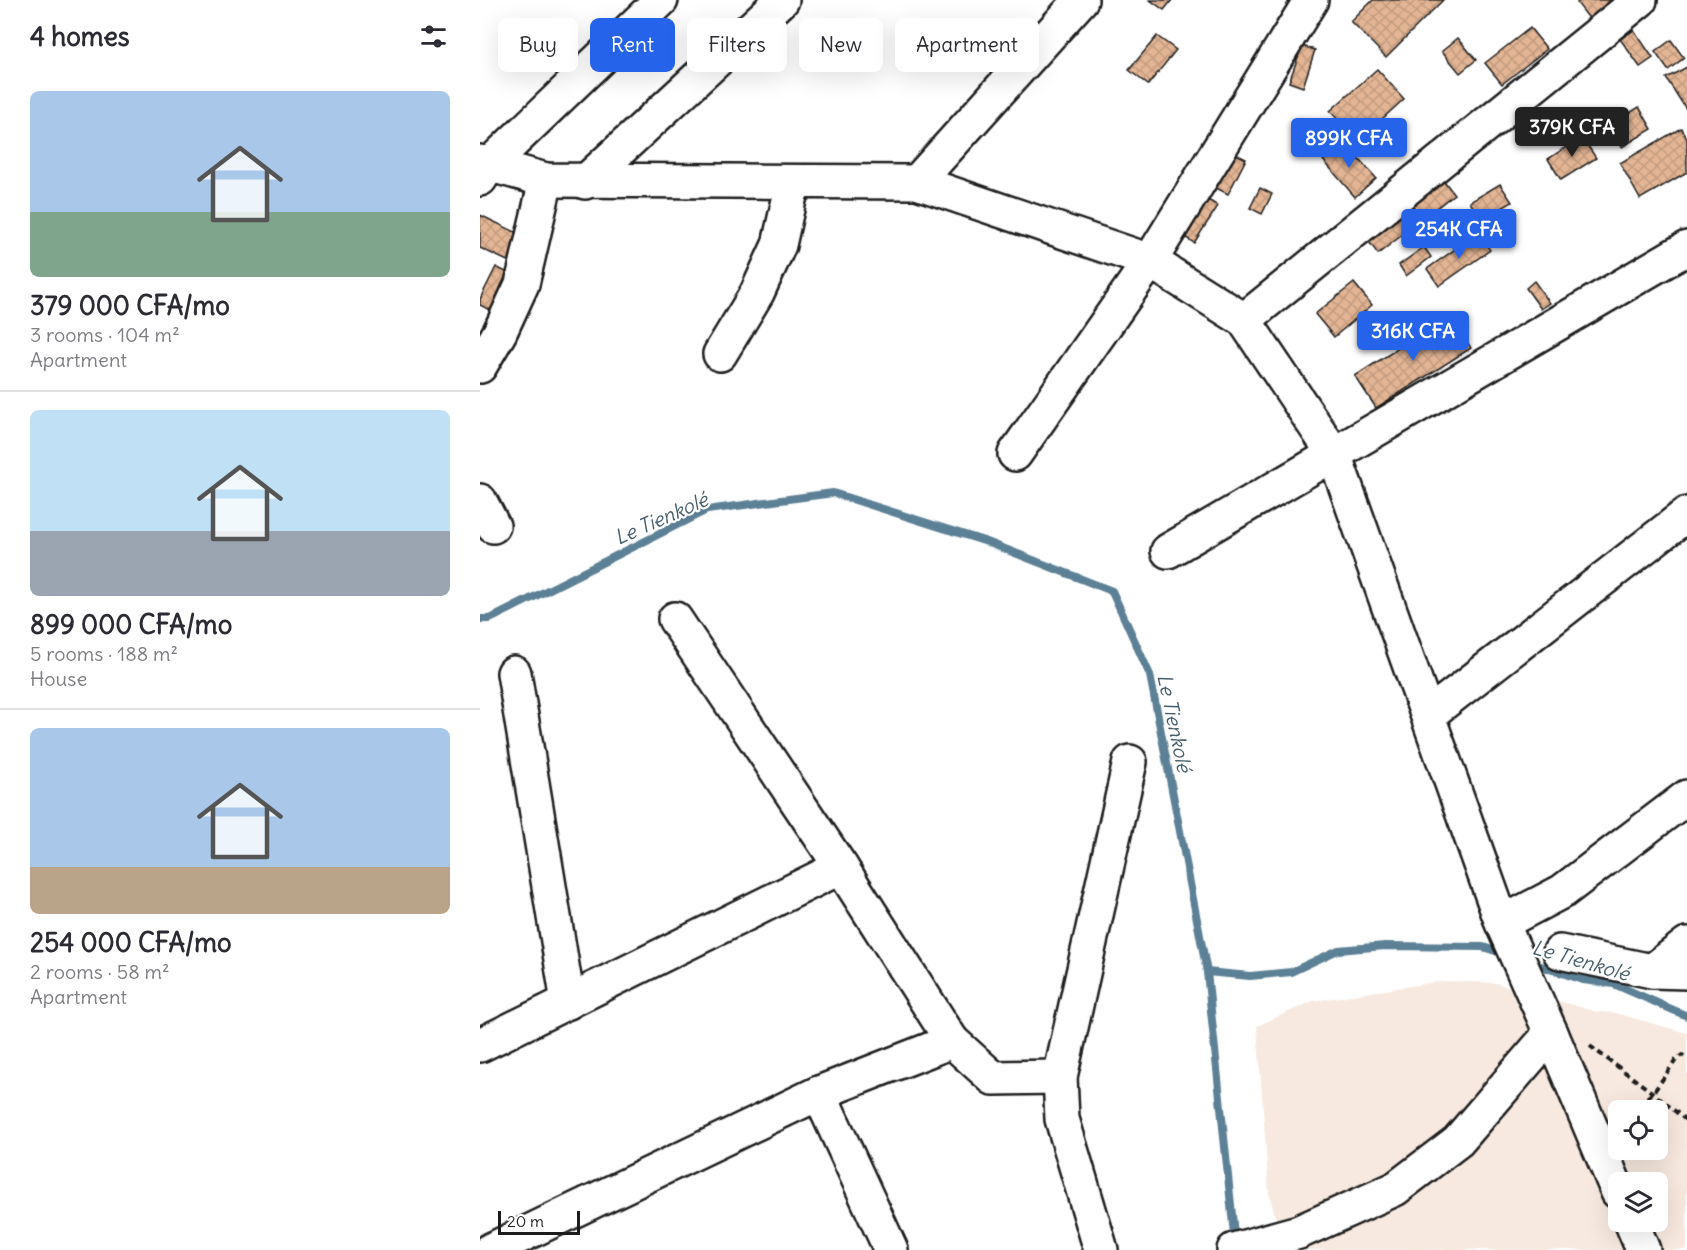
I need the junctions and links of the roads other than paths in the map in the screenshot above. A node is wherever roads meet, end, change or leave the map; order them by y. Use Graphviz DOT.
graph roads {
  1 [pos="661,0"];
  2 [pos="782,0"];
  3 [pos="1081,0"];
  4 [pos="1311,0"];
  5 [pos="1640,0"];
  6 [pos="483,169"];
  7 [pos="546,180"];
  8 [pos="585,182"];
  9 [pos="793,182"];
  10 [pos="917,182"];
  11 [pos="1687,248"];
  12 [pos="1150,261"];
  13 [pos="1244,320"];
  14 [pos="720,354"];
  15 [pos="480,366"];
  16 [pos="1015,454"];
  17 [pos="1334,454"];
  18 [pos="1687,514"];
  19 [pos="1168,551"];
  20 [pos="675,619"];
  21 [pos="514,673"];
  22 [pos="1428,715"];
  23 [pos="1130,762"];
  24 [pos="1687,797"];
  25 [pos="841,867"];
  26 [pos="1502,923"];
  27 [pos="1687,944"];
  28 [pos="1560,952"];
  29 [pos="1652,971"];
  30 [pos="1687,972"];
  31 [pos="568,1002"];
  32 [pos="1551,1033"];
  33 [pos="952,1041"];
  34 [pos="480,1045"];
  35 [pos="1060,1077"];
  36 [pos="819,1093"];
  37 [pos="1610,1172"];
  38 [pos="1636,1232"];
  39 [pos="491,1250"];
  40 [pos="891,1250"];
  41 [pos="1101,1250"];
  42 [pos="1234,1250"];
  43 [pos="1643,1250"];
  1 -- 6 [label="street"];
  2 -- 8 [label="street"];
  3 -- 10 [label="street"];
  4 -- 12 [label="street"];
  5 -- 13 [label="street"];
  6 -- 7 [label="street"];
  7 -- 8 [label="street"];
  7 -- 15 [label="street"];
  8 -- 9 [label="street"];
  9 -- 10 [label="street"];
  9 -- 14 [label="street"];
  10 -- 12 [label="street"];
  11 -- 17 [label="street"];
  12 -- 13 [label="street"];
  12 -- 16 [label="street"];
  13 -- 17 [label="street"];
  17 -- 19 [label="street"];
  17 -- 22 [label="street"];
  18 -- 22 [label="street"];
  20 -- 25 [label="street"];
  21 -- 31 [label="street"];
  22 -- 26 [label="street"];
  23 -- 35 [label="street"];
  24 -- 26 [label="street"];
  25 -- 31 [label="street"];
  25 -- 33 [label="street"];
  26 -- 32 [label="street"];
  27 -- 29 [label="street"];
  28 -- 29 [label="street"];
  29 -- 30 [label="street"];
  31 -- 34 [label="street"];
  32 -- 37 [label="street"];
  32 -- 42 [label="street"];
  33 -- 35 [label="street"];
  33 -- 36 [label="street"];
  35 -- 41 [label="street"];
  36 -- 39 [label="street"];
  36 -- 40 [label="street"];
  38 -- 43 [label="street"];
}
